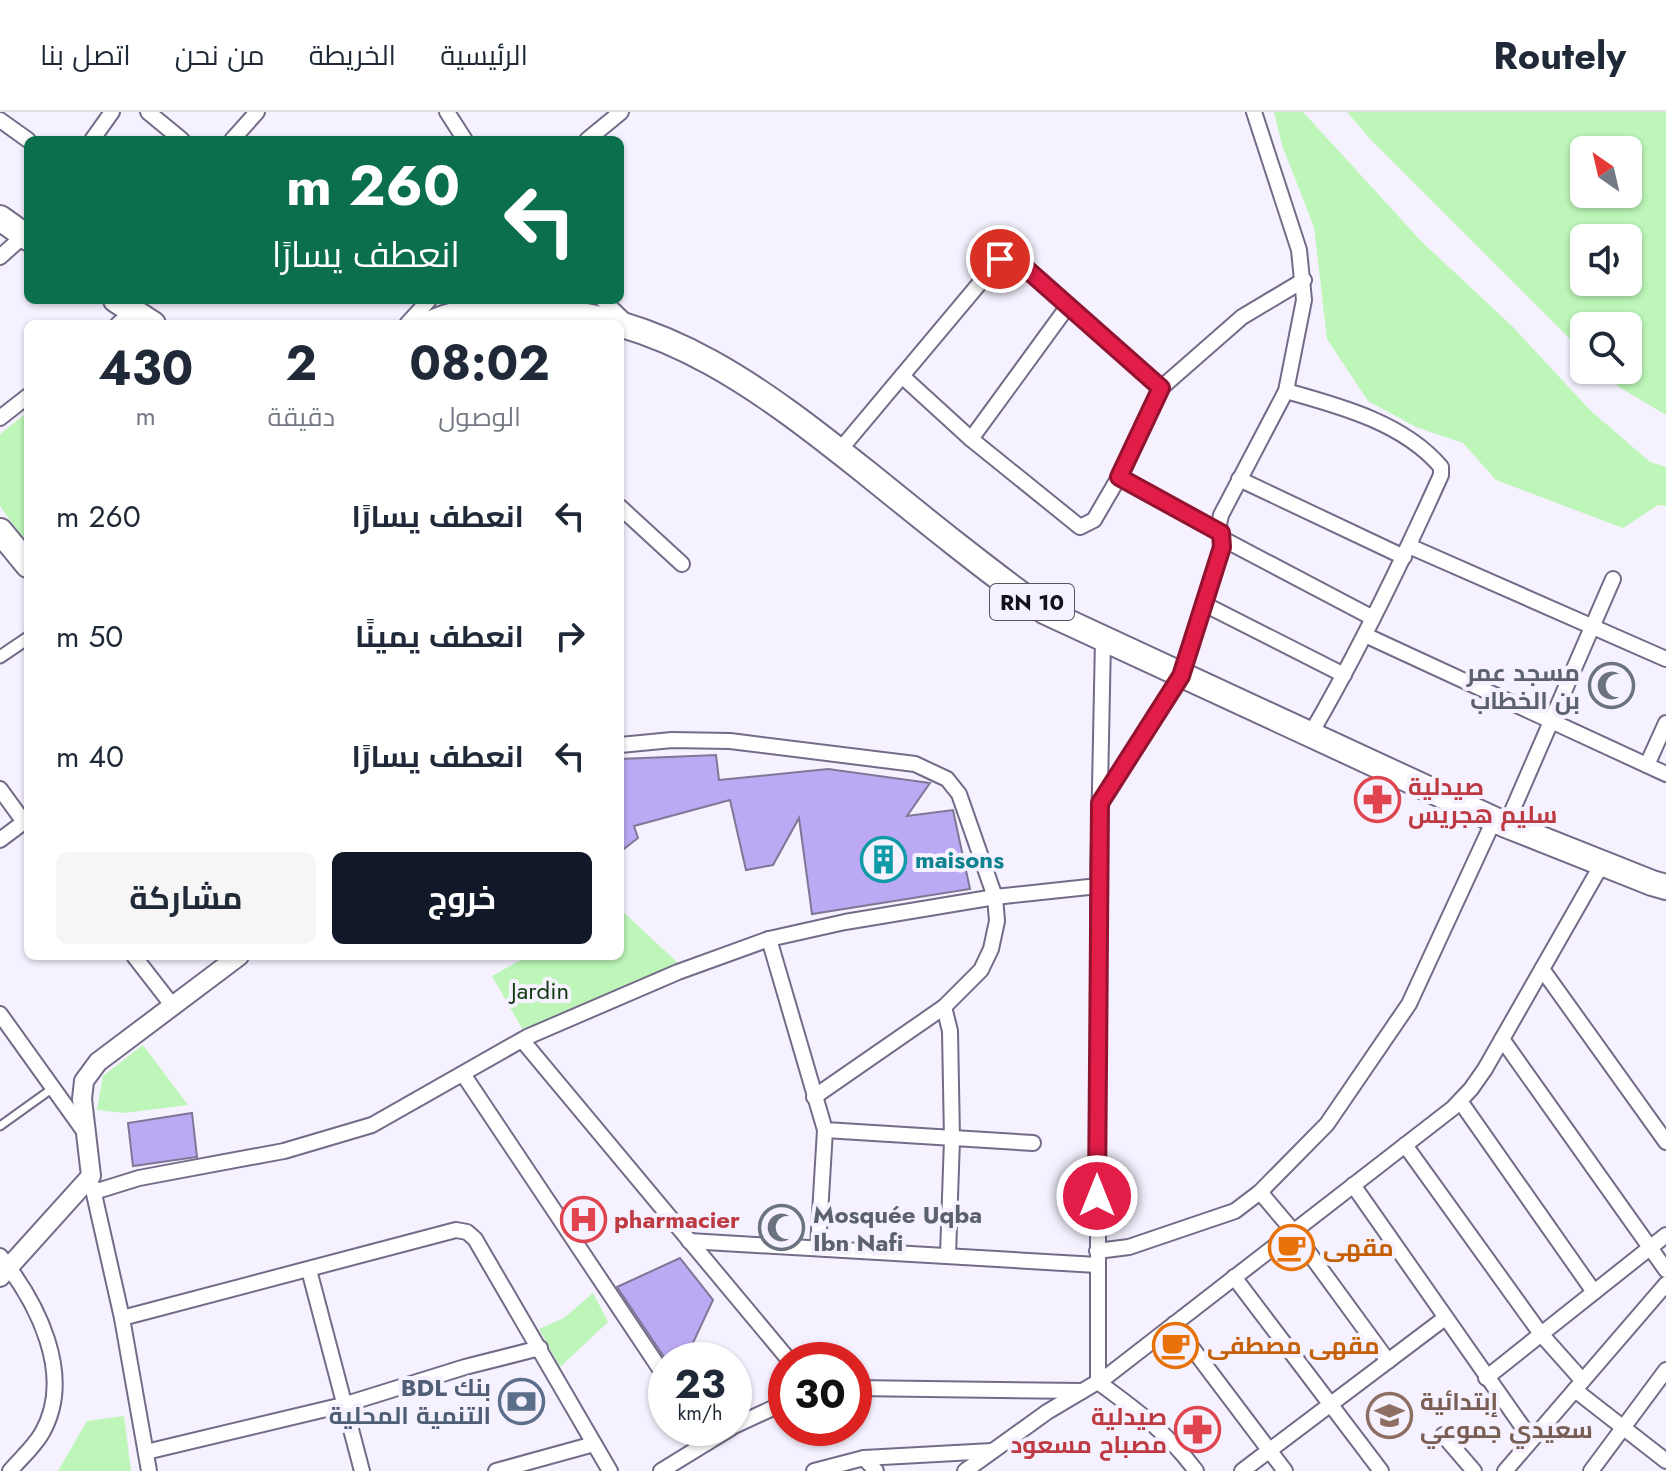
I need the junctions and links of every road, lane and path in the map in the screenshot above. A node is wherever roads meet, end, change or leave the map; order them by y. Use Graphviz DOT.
graph roads {
  1 [pos="112,112"];
  2 [pos="148,112"];
  3 [pos="257,112"];
  4 [pos="447,112"];
  5 [pos="621,112"];
  6 [pos="1254,112"];
  7 [pos="0,120"];
  8 [pos="95,136"];
  9 [pos="177,136"];
  10 [pos="236,136"];
  11 [pos="462,136"];
  12 [pos="592,136"];
  13 [pos="24,137"];
  14 [pos="0,218"];
  15 [pos="24,233"];
  16 [pos="24,237"];
  17 [pos="0,257"];
  18 [pos="1304,280"];
  19 [pos="425,304"];
  20 [pos="607,304"];
  21 [pos="1068,306"];
  22 [pos="523,316"];
  23 [pos="411,320"];
  24 [pos="438,320"];
  25 [pos="604,320"];
  26 [pos="624,320"];
  27 [pos="624,320"];
  28 [pos="624,325"];
  29 [pos="630,326"];
  30 [pos="902,376"];
  31 [pos="1161,388"];
  32 [pos="1286,391"];
  33 [pos="24,399"];
  34 [pos="0,418"];
  35 [pos="971,439"];
  36 [pos="839,451"];
  37 [pos="1119,477"];
  38 [pos="1239,479"];
  39 [pos="624,511"];
  40 [pos="0,531"];
  41 [pos="1222,536"];
  42 [pos="1407,551"];
  43 [pos="24,560"];
  44 [pos="682,564"];
  45 [pos="1613,579"];
  46 [pos="1204,604"];
  47 [pos="1373,618"];
  48 [pos="1594,625"];
  49 [pos="1365,635"];
  50 [pos="1103,640"];
  51 [pos="24,641"];
  52 [pos="0,657"];
  53 [pos="1666,659"];
  54 [pos="1344,675"];
  55 [pos="1181,676"];
  56 [pos="1551,722"];
  57 [pos="1666,723"];
  58 [pos="1310,735"];
  59 [pos="624,745"];
  60 [pos="1647,765"];
  61 [pos="1666,774"];
  62 [pos="0,789"];
  63 [pos="1100,803"];
  64 [pos="24,819"];
  65 [pos="24,822"];
  66 [pos="1500,822"];
  67 [pos="0,840"];
  68 [pos="1602,864"];
  69 [pos="1098,886"];
  70 [pos="1666,887"];
  71 [pos="995,897"];
  72 [pos="769,939"];
  73 [pos="137,960"];
  74 [pos="234,960"];
  75 [pos="1542,969"];
  76 [pos="172,1005"];
  77 [pos="944,1007"];
  78 [pos="0,1014"];
  79 [pos="1502,1039"];
  80 [pos="522,1040"];
  81 [pos="463,1074"];
  82 [pos="53,1088"];
  83 [pos="814,1097"];
  84 [pos="1460,1101"];
  85 [pos="0,1126"];
  86 [pos="825,1130"];
  87 [pos="86,1135"];
  88 [pos="952,1139"];
  89 [pos="1666,1142"];
  90 [pos="1033,1143"];
  91 [pos="1405,1145"];
  92 [pos="92,1184"];
  93 [pos="1353,1185"];
  94 [pos="1260,1192"];
  95 [pos="1293,1231"];
  96 [pos="1666,1235"];
  97 [pos="689,1241"];
  98 [pos="818,1247"];
  99 [pos="1650,1247"];
  100 [pos="948,1255"];
  101 [pos="1097,1258"];
  102 [pos="3,1267"];
  103 [pos="309,1270"];
  104 [pos="1666,1270"];
  105 [pos="1234,1277"];
  106 [pos="1666,1284"];
  107 [pos="1594,1292"];
  108 [pos="122,1318"];
  109 [pos="1445,1318"];
  110 [pos="1174,1324"];
  111 [pos="1541,1334"];
  112 [pos="774,1342"];
  113 [pos="540,1348"];
  114 [pos="648,1351"];
  115 [pos="1388,1361"];
  116 [pos="1666,1370"];
  117 [pos="1486,1378"];
  118 [pos="1098,1382"];
  119 [pos="1578,1385"];
  120 [pos="872,1388"];
  121 [pos="1082,1391"];
  122 [pos="1331,1404"];
  123 [pos="343,1405"];
  124 [pos="1621,1429"];
  125 [pos="1443,1435"];
  126 [pos="1531,1439"];
  127 [pos="594,1444"];
  128 [pos="702,1446"];
  129 [pos="1269,1450"];
  130 [pos="992,1451"];
  131 [pos="146,1452"];
  132 [pos="864,1458"];
  133 [pos="1666,1461"];
  134 [pos="10,1471"];
  135 [pos="149,1471"];
  136 [pos="362,1471"];
  137 [pos="496,1471"];
  138 [pos="610,1471"];
  139 [pos="661,1471"];
  140 [pos="814,1471"];
  141 [pos="876,1471"];
  142 [pos="965,1471"];
  143 [pos="1196,1471"];
  144 [pos="1242,1471"];
  145 [pos="1285,1471"];
  146 [pos="1381,1471"];
  147 [pos="1474,1471"];
  148 [pos="1505,1471"];
  149 [pos="1591,1471"];
  1 -- 8 [label="street"];
  2 -- 9 [label="street"];
  3 -- 10 [label="street"];
  4 -- 11 [label="street"];
  5 -- 12 [label="street"];
  6 -- 18 [label="street"];
  7 -- 13 [label="street"];
  14 -- 15 [label="main road"];
  16 -- 17 [label="street"];
  18 -- 31 [label="street"];
  18 -- 32 [label="street"];
  19 -- 23 [label="street"];
  20 -- 27 [label="street"];
  21 -- 30 [label="street"];
  21 -- 31 [label="street"];
  21 -- 35 [label="street"];
  22 -- 24 [label="main road, RN 10"];
  22 -- 25 [label="main road, RN 10"];
  26 -- 29 [label="street"];
  28 -- 29 [label="main road, RN 10"];
  29 -- 36 [label="main road, RN 10"];
  30 -- 35 [label="street"];
  30 -- 36 [label="street"];
  31 -- 37 [label="street"];
  32 -- 38 [label="street"];
  32 -- 42 [label="street"];
  33 -- 34 [label="street"];
  35 -- 37 [label="street"];
  36 -- 50 [label="main road, RN 10"];
  37 -- 41 [label="street"];
  38 -- 41 [label="street"];
  38 -- 42 [label="street"];
  39 -- 44 [label="street"];
  40 -- 43 [label="main road"];
  41 -- 46 [label="street"];
  41 -- 47 [label="street"];
  42 -- 47 [label="street"];
  42 -- 48 [label="street"];
  45 -- 48 [label="street"];
  46 -- 54 [label="street"];
  46 -- 55 [label="street"];
  47 -- 49 [label="street"];
  48 -- 53 [label="street"];
  48 -- 56 [label="street"];
  49 -- 54 [label="street"];
  49 -- 56 [label="street"];
  50 -- 55 [label="main road, RN 10"];
  50 -- 63 [label="street"];
  51 -- 52 [label="street"];
  54 -- 58 [label="street"];
  55 -- 58 [label="main road, RN 10"];
  55 -- 63 [label="street"];
  56 -- 60 [label="street"];
  56 -- 66 [label="street"];
  57 -- 60 [label="street"];
  58 -- 66 [label="main road, RN 10"];
  59 -- 71 [label="street"];
  60 -- 61 [label="street"];
  62 -- 64 [label="street"];
  63 -- 69 [label="street"];
  65 -- 67 [label="street"];
  66 -- 68 [label="main road, RN 10"];
  66 -- 94 [label="street"];
  68 -- 70 [label="main road, RN 10"];
  68 -- 75 [label="street"];
  69 -- 71 [label="street"];
  69 -- 101 [label="street"];
  71 -- 72 [label="street"];
  71 -- 77 [label="street"];
  72 -- 80 [label="street"];
  72 -- 83 [label="street"];
  73 -- 76 [label="street"];
  74 -- 76 [label="street"];
  75 -- 79 [label="street"];
  75 -- 89 [label="street"];
  76 -- 87 [label="street"];
  77 -- 83 [label="street"];
  77 -- 88 [label="street"];
  78 -- 82 [label="street"];
  79 -- 84 [label="street"];
  79 -- 99 [label="street"];
  80 -- 81 [label="street"];
  80 -- 97 [label="street"];
  81 -- 92 [label="street"];
  81 -- 114 [label="street"];
  82 -- 85 [label="lane"];
  82 -- 87 [label="street"];
  83 -- 86 [label="street"];
  84 -- 91 [label="street"];
  84 -- 107 [label="street"];
  86 -- 88 [label="street"];
  86 -- 98 [label="street"];
  87 -- 92 [label="street"];
  88 -- 90 [label="street"];
  88 -- 100 [label="street"];
  91 -- 93 [label="street"];
  91 -- 111 [label="street"];
  92 -- 102 [label="street"];
  92 -- 108 [label="street"];
  93 -- 95 [label="street"];
  93 -- 109 [label="street"];
  94 -- 95 [label="street"];
  94 -- 101 [label="street"];
  95 -- 105 [label="street"];
  95 -- 115 [label="street"];
  96 -- 99 [label="street"];
  97 -- 98 [label="street"];
  97 -- 112 [label="street"];
  98 -- 100 [label="street"];
  99 -- 104 [label="street"];
  99 -- 107 [label="street"];
  100 -- 101 [label="street"];
  101 -- 118 [label="street"];
  102 -- 134 [label="street"];
  103 -- 108 [label="street"];
  103 -- 113 [label="street"];
  103 -- 123 [label="street"];
  105 -- 110 [label="street"];
  105 -- 122 [label="street"];
  106 -- 119 [label="street"];
  107 -- 111 [label="street"];
  108 -- 131 [label="street"];
  109 -- 115 [label="street"];
  109 -- 117 [label="street"];
  110 -- 118 [label="street"];
  110 -- 129 [label="street"];
  111 -- 117 [label="street"];
  111 -- 119 [label="street"];
  113 -- 123 [label="street"];
  113 -- 127 [label="street"];
  115 -- 122 [label="street"];
  116 -- 124 [label="street"];
  117 -- 126 [label="street"];
  118 -- 121 [label="street"];
  118 -- 143 [label="street"];
  119 -- 124 [label="street"];
  119 -- 126 [label="street"];
  120 -- 121 [label="street"];
  121 -- 130 [label="street"];
  122 -- 129 [label="street"];
  122 -- 146 [label="street"];
  123 -- 131 [label="street"];
  123 -- 136 [label="street"];
  124 -- 133 [label="street"];
  124 -- 149 [label="street"];
  125 -- 147 [label="street"];
  126 -- 148 [label="street"];
  127 -- 137 [label="street"];
  127 -- 138 [label="street"];
  128 -- 139 [label="street"];
  129 -- 144 [label="street"];
  129 -- 145 [label="street"];
  130 -- 132 [label="street"];
  130 -- 142 [label="street"];
  131 -- 135 [label="street"];
  132 -- 140 [label="street"];
  132 -- 141 [label="street"];
}
